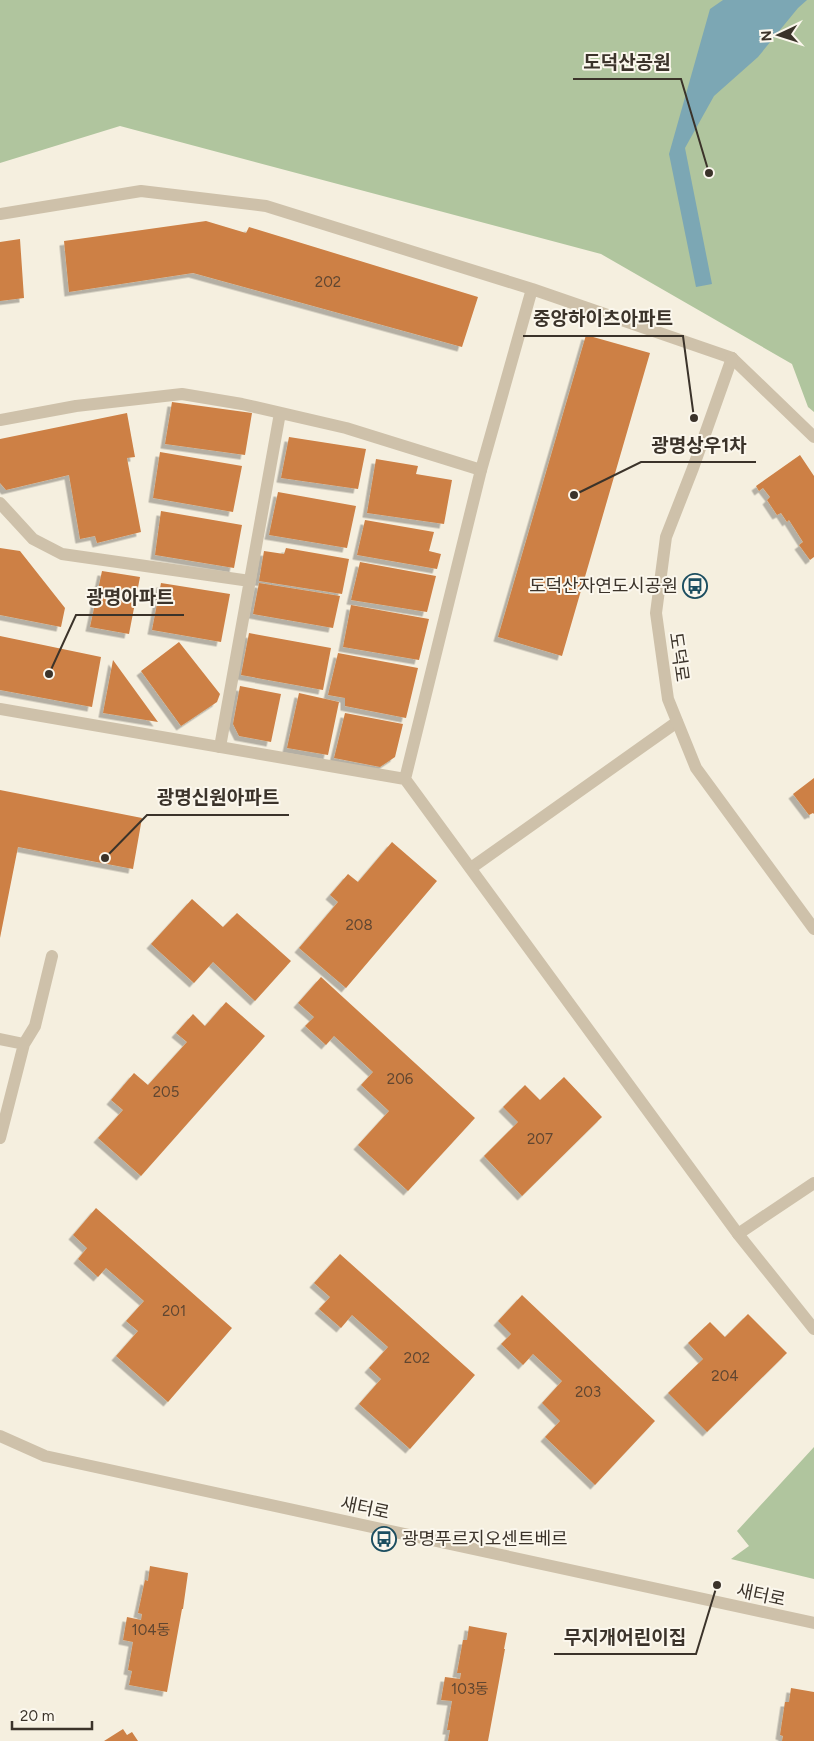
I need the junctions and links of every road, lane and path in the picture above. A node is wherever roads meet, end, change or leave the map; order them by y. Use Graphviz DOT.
graph roads {
  1 [pos="0,214"];
  2 [pos="532,289"];
  3 [pos="732,358"];
  4 [pos="280,413"];
  5 [pos="0,420"];
  6 [pos="814,437"];
  7 [pos="481,470"];
  8 [pos="0,503"];
  9 [pos="250,581"];
  10 [pos="0,709"];
  11 [pos="677,722"];
  12 [pos="220,747"];
  13 [pos="405,779"];
  14 [pos="471,868"];
  15 [pos="814,929"];
  16 [pos="52,956"];
  17 [pos="0,1039"];
  18 [pos="24,1044"];
  19 [pos="0,1138"];
  20 [pos="814,1183"];
  21 [pos="738,1234"];
  22 [pos="814,1329"];
  23 [pos="1,1439"];
  24 [pos="814,1624"];
  1 -- 2 [label="street"];
  2 -- 3 [label="street"];
  2 -- 7 [label="street"];
  3 -- 6 [label="street"];
  3 -- 11 [label="street, 도덕로"];
  4 -- 5 [label="street"];
  4 -- 7 [label="street"];
  4 -- 9 [label="street"];
  7 -- 13 [label="street"];
  8 -- 9 [label="street"];
  9 -- 12 [label="street"];
  10 -- 12 [label="street"];
  11 -- 14 [label="street"];
  11 -- 15 [label="street, 도덕로"];
  12 -- 13 [label="street"];
  13 -- 14 [label="street"];
  14 -- 21 [label="street"];
  16 -- 18 [label="street"];
  17 -- 18 [label="street"];
  18 -- 19 [label="street"];
  20 -- 21 [label="street"];
  21 -- 22 [label="street"];
  23 -- 24 [label="street, 새터로"];
}
